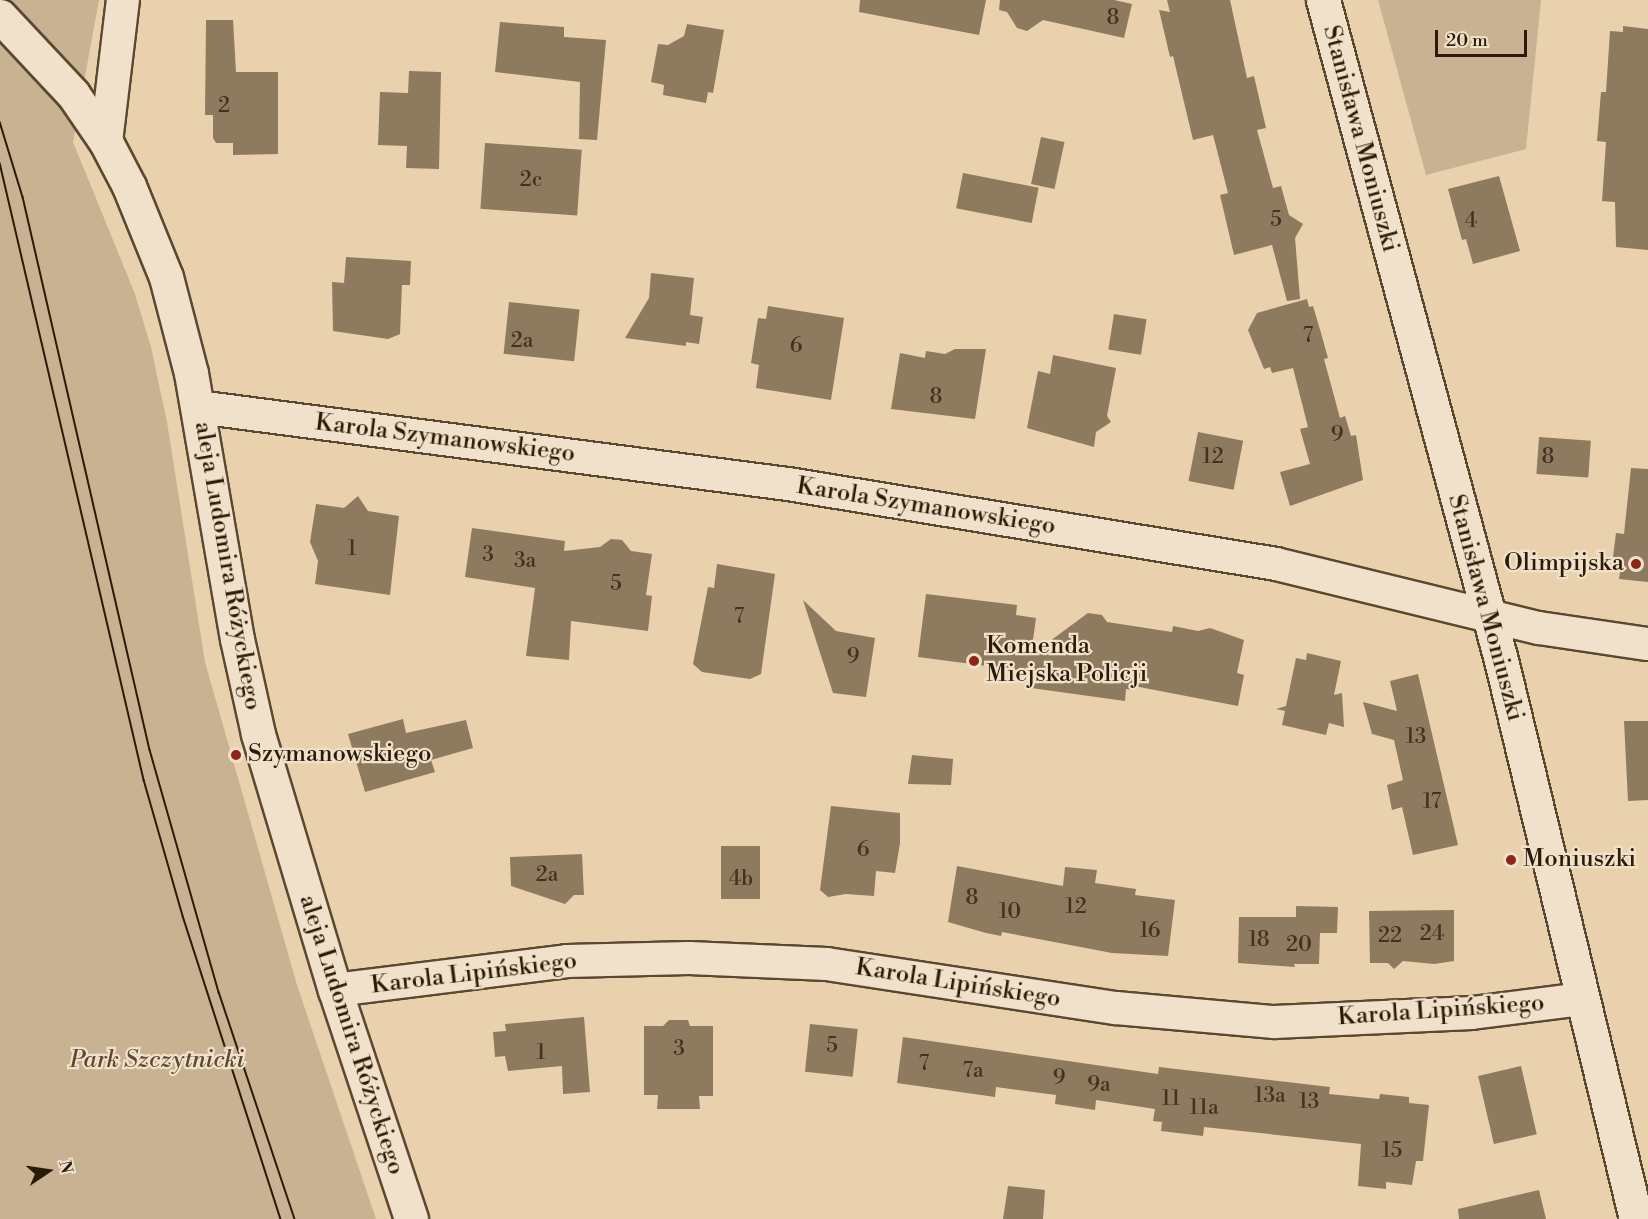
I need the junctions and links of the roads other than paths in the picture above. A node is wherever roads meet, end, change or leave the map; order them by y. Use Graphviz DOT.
graph roads {
  1 [pos="123,0"];
  2 [pos="1323,0"];
  3 [pos="0,16"];
  4 [pos="106,142"];
  5 [pos="198,407"];
  6 [pos="1488,614"];
  7 [pos="1648,644"];
  8 [pos="335,990"];
  9 [pos="1581,999"];
  10 [pos="411,1219"];
  11 [pos="1636,1219"];
  1 -- 4 [label="street"];
  2 -- 6 [label="street, Stanisława Moniuszki"];
  3 -- 4 [label="street, aleja Ludomira Różyckiego"];
  4 -- 5 [label="street, aleja Ludomira Różyckiego"];
  5 -- 6 [label="street, Karola Szymanowskiego"];
  5 -- 8 [label="street, aleja Ludomira Różyckiego"];
  6 -- 7 [label="street, Karola Szymanowskiego"];
  6 -- 9 [label="street, Stanisława Moniuszki"];
  8 -- 9 [label="street, Karola Lipińskiego"];
  8 -- 10 [label="street, aleja Ludomira Różyckiego"];
  9 -- 11 [label="street, Stanisława Moniuszki"];
}
